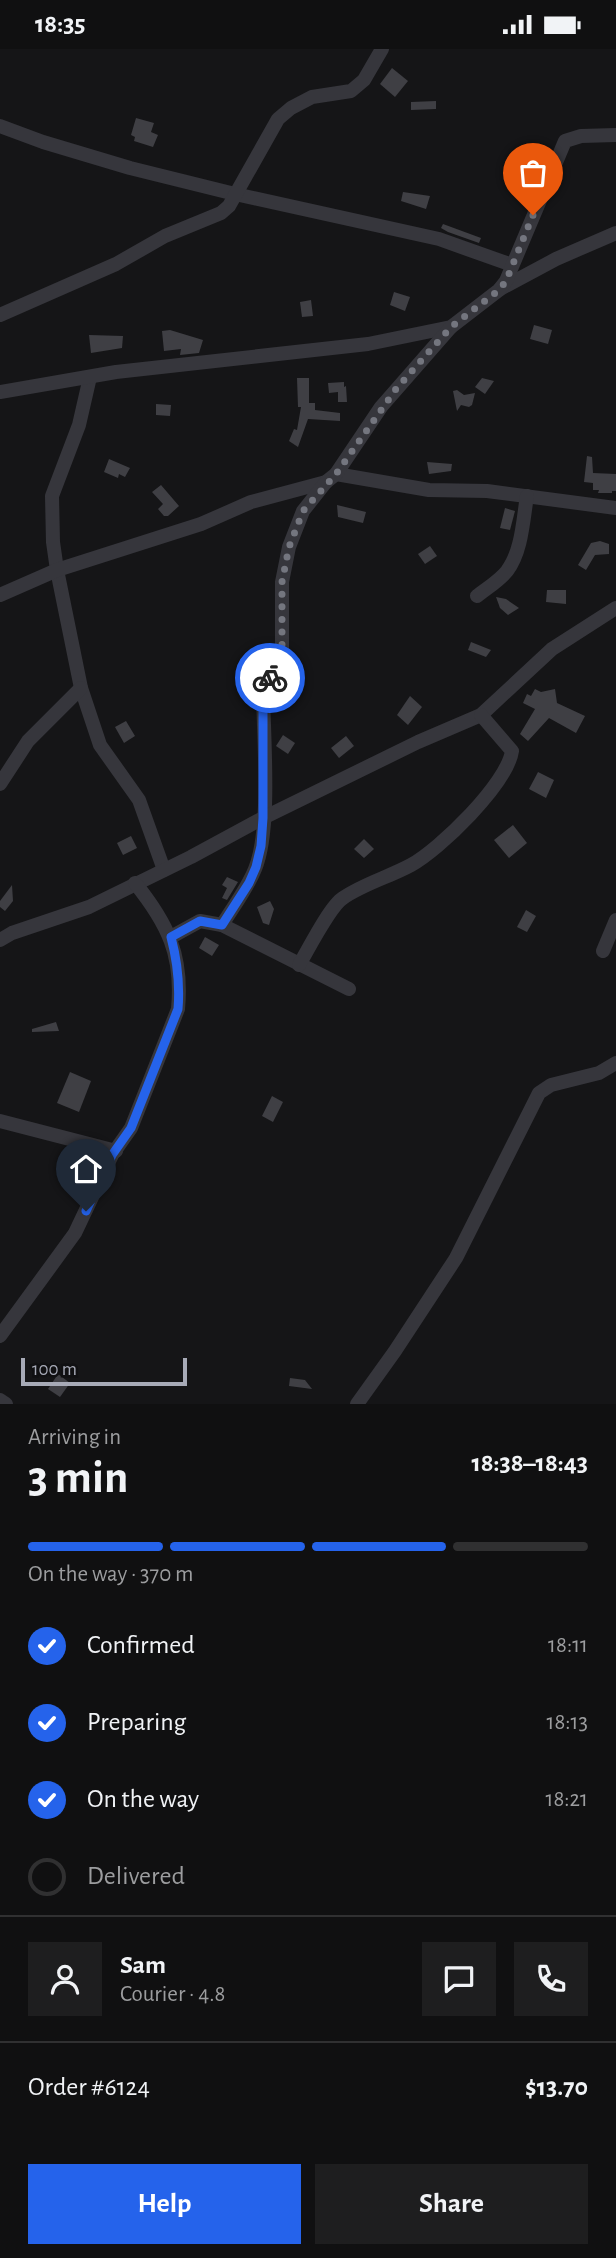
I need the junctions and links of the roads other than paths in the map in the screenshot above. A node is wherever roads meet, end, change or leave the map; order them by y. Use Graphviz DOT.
graph roads {
  1 [pos="382,49"];
  2 [pos="0,126"];
  3 [pos="616,135"];
  4 [pos="235,194"];
  5 [pos="616,233"];
  6 [pos="512,265"];
  7 [pos="499,290"];
  8 [pos="0,315"];
  9 [pos="451,327"];
  10 [pos="90,377"];
  11 [pos="0,392"];
  12 [pos="331,478"];
  13 [pos="527,496"];
  14 [pos="616,508"];
  15 [pos="57,570"];
  16 [pos="0,595"];
  17 [pos="477,596"];
  18 [pos="616,608"];
  19 [pos="81,688"];
  20 [pos="481,715"];
  21 [pos="0,784"];
  22 [pos="263,818"];
  23 [pos="164,870"];
  24 [pos="135,883"];
  25 [pos="616,920"];
  26 [pos="222,925"];
  27 [pos="171,937"];
  28 [pos="0,940"];
  29 [pos="603,951"];
  30 [pos="299,965"];
  31 [pos="349,989"];
  32 [pos="616,1063"];
  33 [pos="0,1121"];
  34 [pos="116,1151"];
  35 [pos="0,1335"];
  36 [pos="0,1400"];
  37 [pos="6,1404"];
  38 [pos="357,1404"];
  1 -- 4 [label="street"];
  2 -- 4 [label="street"];
  3 -- 6 [label="street"];
  4 -- 6 [label="street"];
  4 -- 8 [label="street"];
  5 -- 7 [label="street"];
  6 -- 7 [label="street"];
  7 -- 9 [label="street"];
  9 -- 10 [label="street"];
  9 -- 12 [label="street"];
  10 -- 11 [label="street"];
  10 -- 15 [label="street"];
  12 -- 13 [label="street"];
  12 -- 15 [label="street"];
  12 -- 22 [label="street"];
  13 -- 14 [label="street"];
  13 -- 17 [label="street"];
  15 -- 16 [label="street"];
  15 -- 19 [label="street"];
  18 -- 20 [label="street"];
  19 -- 21 [label="street"];
  19 -- 23 [label="street"];
  20 -- 22 [label="street"];
  20 -- 30 [label="street"];
  22 -- 23 [label="street"];
  22 -- 26 [label="street"];
  23 -- 24 [label="street"];
  24 -- 27 [label="street"];
  24 -- 28 [label="street"];
  25 -- 29 [label="street"];
  26 -- 27 [label="street"];
  26 -- 30 [label="street"];
  27 -- 34 [label="street"];
  30 -- 31 [label="street"];
  32 -- 38 [label="street"];
  33 -- 34 [label="street"];
  34 -- 35 [label="street"];
  36 -- 37 [label="street"];
}
